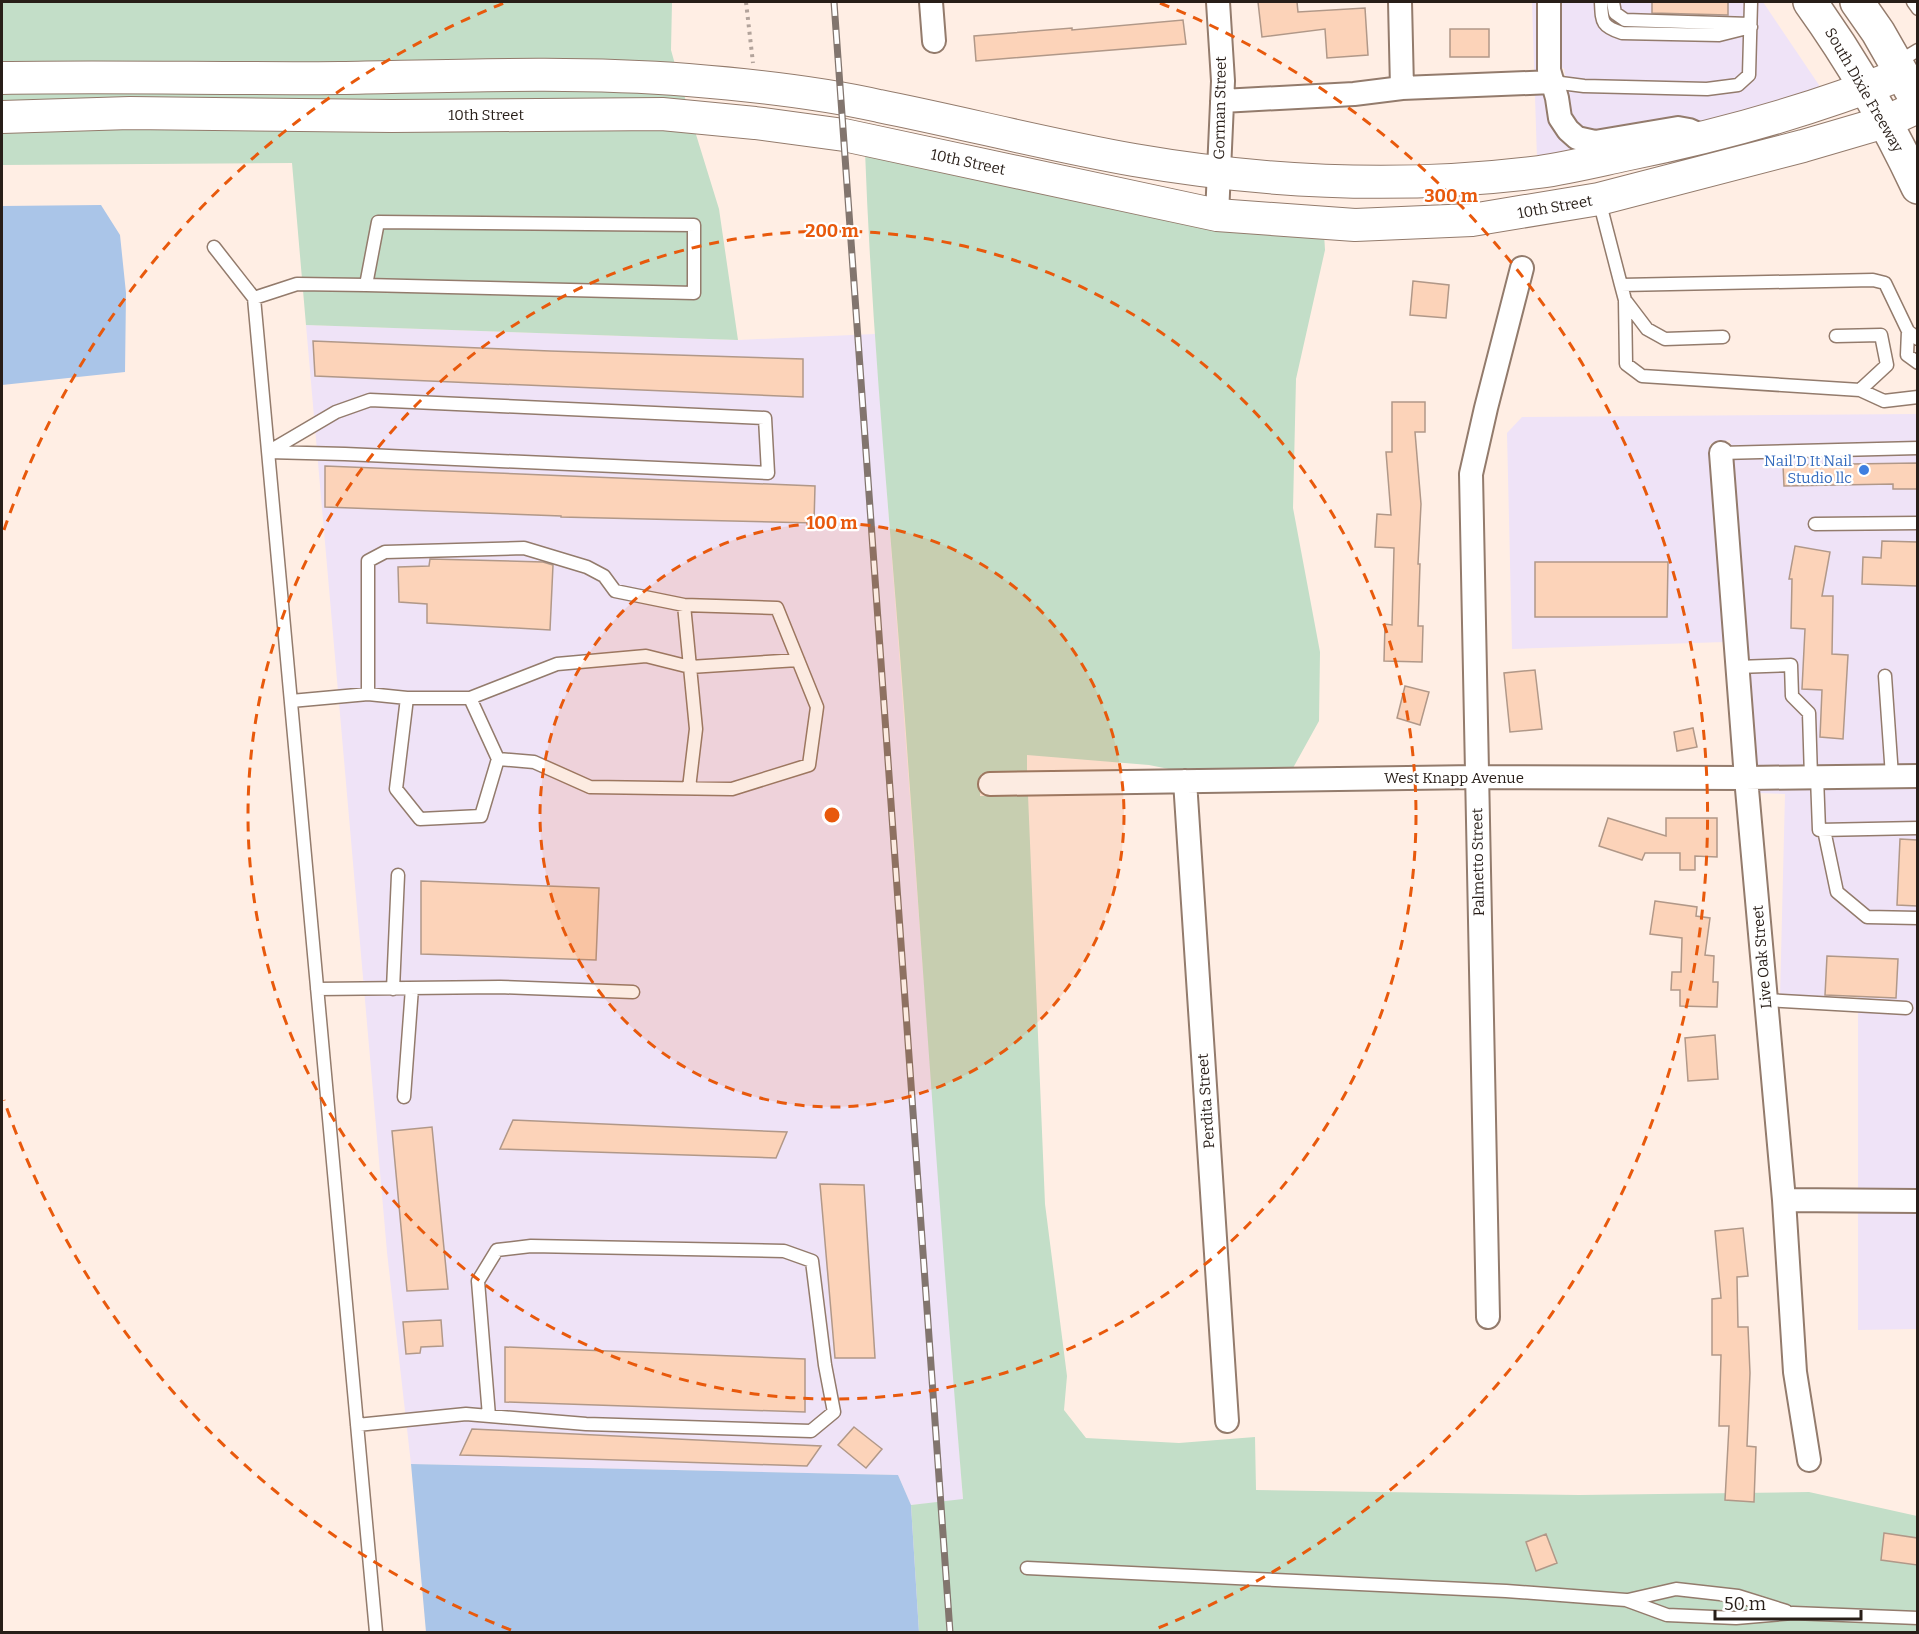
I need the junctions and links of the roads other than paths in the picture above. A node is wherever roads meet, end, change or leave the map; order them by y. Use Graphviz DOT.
graph roads {
  1 [pos="931,2"];
  2 [pos="1218,2"];
  3 [pos="1400,2"];
  4 [pos="1549,2"];
  5 [pos="1601,2"];
  6 [pos="1613,2"];
  7 [pos="1751,2"];
  8 [pos="1810,2"];
  9 [pos="1857,2"];
  10 [pos="1913,2"];
  11 [pos="1917,9"];
  12 [pos="1751,26"];
  13 [pos="934,41"];
  14 [pos="1908,72"];
  15 [pos="2,78"];
  16 [pos="1553,82"];
  17 [pos="753,87"];
  18 [pos="1402,88"];
  19 [pos="1865,89"];
  20 [pos="1222,101"];
  21 [pos="1917,106"];
  22 [pos="2,117"];
  23 [pos="932,118"];
  24 [pos="1885,122"];
  25 [pos="755,123"];
  26 [pos="1705,138"];
  27 [pos="925,153"];
  28 [pos="1219,172"];
  29 [pos="1916,183"];
  30 [pos="1599,199"];
  31 [pos="1217,215"];
  32 [pos="214,247"];
  33 [pos="1522,268"];
  34 [pos="366,285"];
  35 [pos="1621,285"];
  36 [pos="254,298"];
  37 [pos="1625,300"];
  38 [pos="1913,335"];
  39 [pos="1836,336"];
  40 [pos="1722,337"];
  41 [pos="1917,363"];
  42 [pos="1860,390"];
  43 [pos="1917,397"];
  44 [pos="1917,448"];
  45 [pos="268,452"];
  46 [pos="1720,453"];
  47 [pos="1917,523"];
  48 [pos="1815,524"];
  49 [pos="684,604"];
  50 [pos="798,660"];
  51 [pos="690,667"];
  52 [pos="1737,667"];
  53 [pos="1885,676"];
  54 [pos="368,694"];
  55 [pos="407,698"];
  56 [pos="470,698"];
  57 [pos="291,701"];
  58 [pos="498,759"];
  59 [pos="1892,776"];
  60 [pos="1917,776"];
  61 [pos="1476,777"];
  62 [pos="1814,777"];
  63 [pos="1746,778"];
  64 [pos="1185,781"];
  65 [pos="990,784"];
  66 [pos="689,788"];
  67 [pos="1917,828"];
  68 [pos="1824,830"];
  69 [pos="398,875"];
  70 [pos="1917,918"];
  71 [pos="412,988"];
  72 [pos="317,989"];
  73 [pos="393,989"];
  74 [pos="633,992"];
  75 [pos="1766,1000"];
  76 [pos="1906,1008"];
  77 [pos="404,1097"];
  78 [pos="1784,1200"];
  79 [pos="1917,1201"];
  80 [pos="1488,1317"];
  81 [pos="489,1416"];
  82 [pos="1227,1421"];
  83 [pos="357,1425"];
  84 [pos="1809,1460"];
  85 [pos="1027,1568"];
  86 [pos="1626,1600"];
  87 [pos="1793,1613"];
  88 [pos="1917,1618"];
  89 [pos="376,1632"];
  1 -- 13 [label="street"];
  2 -- 20 [label="street, Gorman Street"];
  3 -- 18 [label="street"];
  4 -- 16 [label="street"];
  5 -- 12 [label="lane"];
  6 -- 12 [label="lane"];
  7 -- 12 [label="lane"];
  8 -- 19 [label="main road, South Dixie Freeway"];
  9 -- 14 [label="main road"];
  10 -- 11 [label="lane"];
  12 -- 16 [label="lane"];
  14 -- 19 [label="street"];
  15 -- 17 [label="street"];
  16 -- 18 [label="street"];
  16 -- 26 [label="street"];
  17 -- 23 [label="street"];
  17 -- 25 [label="street"];
  18 -- 20 [label="street"];
  19 -- 24 [label="main road, South Dixie Freeway"];
  19 -- 26 [label="street"];
  20 -- 28 [label="street, Gorman Street"];
  21 -- 24 [label="street, 10th Street"];
  22 -- 25 [label="street, 10th Street"];
  23 -- 27 [label="street"];
  23 -- 28 [label="street"];
  24 -- 29 [label="main road, South Dixie Freeway"];
  24 -- 30 [label="street, 10th Street"];
  25 -- 27 [label="street, 10th Street"];
  26 -- 28 [label="street"];
  27 -- 31 [label="street, 10th Street"];
  28 -- 31 [label="street, Gorman Street"];
  30 -- 31 [label="street, 10th Street"];
  30 -- 35 [label="lane"];
  32 -- 36 [label="lane"];
  33 -- 61 [label="street, Palmetto Street"];
  34 -- 34 [label="lane"];
  34 -- 36 [label="lane"];
  35 -- 37 [label="lane"];
  35 -- 38 [label="lane"];
  36 -- 45 [label="lane"];
  37 -- 40 [label="lane"];
  37 -- 42 [label="lane"];
  38 -- 41 [label="lane"];
  39 -- 42 [label="lane"];
  42 -- 43 [label="lane"];
  44 -- 46 [label="lane"];
  45 -- 45 [label="lane"];
  45 -- 57 [label="lane"];
  46 -- 52 [label="street, Live Oak Street"];
  47 -- 48 [label="lane"];
  49 -- 50 [label="lane"];
  49 -- 51 [label="lane"];
  49 -- 54 [label="lane"];
  50 -- 51 [label="lane"];
  50 -- 66 [label="lane"];
  51 -- 56 [label="lane"];
  51 -- 66 [label="lane"];
  52 -- 62 [label="lane"];
  52 -- 63 [label="street, Live Oak Street"];
  53 -- 59 [label="lane"];
  54 -- 55 [label="lane"];
  54 -- 57 [label="lane"];
  55 -- 56 [label="lane"];
  55 -- 58 [label="lane"];
  56 -- 58 [label="lane"];
  57 -- 72 [label="lane"];
  58 -- 66 [label="lane"];
  59 -- 60 [label="street, West Knapp Avenue"];
  59 -- 62 [label="street, West Knapp Avenue"];
  61 -- 63 [label="street, West Knapp Avenue"];
  61 -- 64 [label="street, West Knapp Avenue"];
  61 -- 80 [label="street, Palmetto Street"];
  62 -- 63 [label="street, West Knapp Avenue"];
  62 -- 68 [label="lane"];
  63 -- 75 [label="street, Live Oak Street"];
  64 -- 65 [label="street, West Knapp Avenue"];
  64 -- 82 [label="street, Perdita Street"];
  67 -- 68 [label="lane"];
  68 -- 70 [label="lane"];
  69 -- 73 [label="lane"];
  71 -- 73 [label="lane"];
  71 -- 74 [label="lane"];
  71 -- 77 [label="lane"];
  72 -- 73 [label="lane"];
  72 -- 83 [label="lane"];
  75 -- 76 [label="lane"];
  75 -- 78 [label="street, Live Oak Street"];
  78 -- 79 [label="street"];
  78 -- 84 [label="street, Live Oak Street"];
  81 -- 81 [label="lane"];
  81 -- 83 [label="lane"];
  83 -- 89 [label="lane"];
  85 -- 86 [label="lane"];
  86 -- 87 [label="lane"];
  86 -- 87 [label="lane"];
  87 -- 88 [label="lane"];
}
